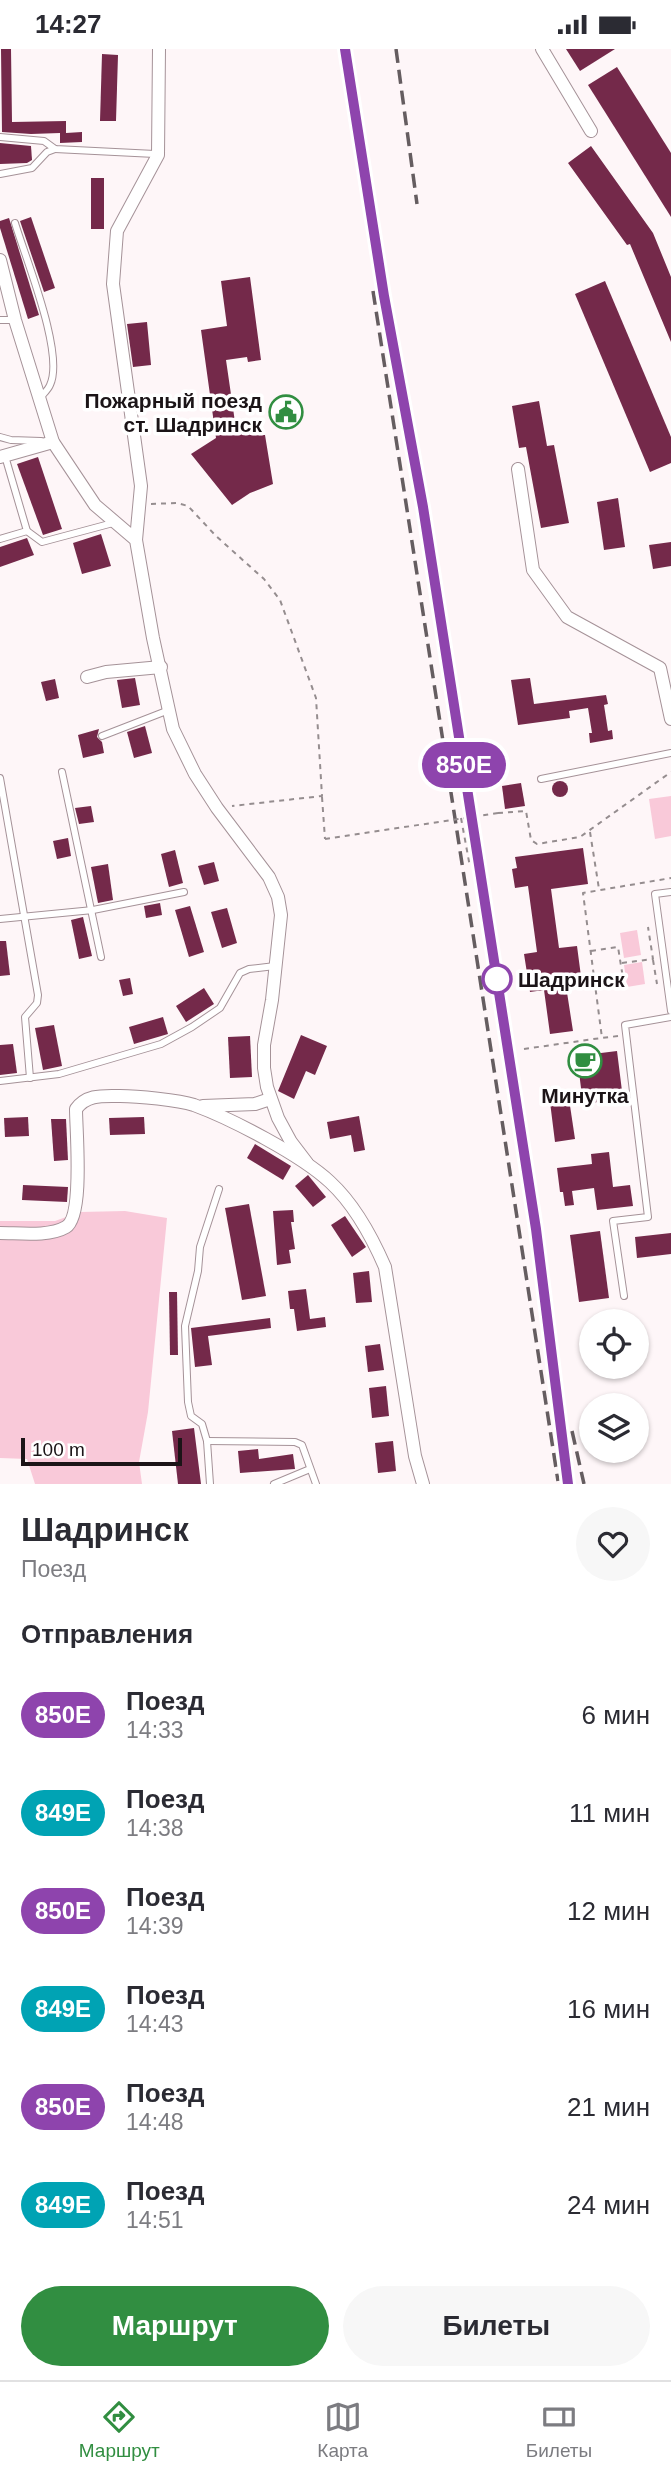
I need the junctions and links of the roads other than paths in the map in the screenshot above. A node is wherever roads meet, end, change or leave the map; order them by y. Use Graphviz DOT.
graph roads {
  1 [pos="159,49"];
  2 [pos="542,49"];
  3 [pos="591,131"];
  4 [pos="0,137"];
  5 [pos="55,149"];
  6 [pos="155,155"];
  7 [pos="0,174"];
  8 [pos="15,223"];
  9 [pos="0,260"];
  10 [pos="0,320"];
  11 [pos="15,320"];
  12 [pos="40,398"];
  13 [pos="0,437"];
  14 [pos="53,442"];
  15 [pos="2,456"];
  16 [pos="518,468"];
  17 [pos="115,522"];
  18 [pos="27,531"];
  19 [pos="0,539"];
  20 [pos="136,540"];
  21 [pos="161,667"];
  22 [pos="87,677"];
  23 [pos="169,710"];
  24 [pos="671,719"];
  25 [pos="102,736"];
  26 [pos="671,753"];
  27 [pos="62,772"];
  28 [pos="0,778"];
  29 [pos="541,779"];
  30 [pos="184,892"];
  31 [pos="671,892"];
  32 [pos="93,911"];
  33 [pos="24,917"];
  34 [pos="0,919"];
  35 [pos="101,957"];
  36 [pos="275,966"];
  37 [pos="671,1011"];
  38 [pos="671,1017"];
  39 [pos="30,1078"];
  40 [pos="0,1081"];
  41 [pos="270,1098"];
  42 [pos="195,1106"];
  43 [pos="307,1163"];
  44 [pos="219,1189"];
  45 [pos="0,1233"];
  46 [pos="624,1296"];
  47 [pos="207,1441"];
  48 [pos="310,1469"];
  49 [pos="211,1484"];
  50 [pos="274,1484"];
  51 [pos="317,1484"];
  52 [pos="423,1484"];
  1 -- 20 [label="street"];
  2 -- 3 [label="street"];
  4 -- 5 [label="lane"];
  5 -- 6 [label="lane"];
  5 -- 7 [label="lane"];
  8 -- 12 [label="lane"];
  9 -- 11 [label="street"];
  10 -- 11 [label="lane"];
  11 -- 12 [label="street"];
  12 -- 14 [label="street"];
  13 -- 14 [label="lane"];
  14 -- 15 [label="street"];
  14 -- 17 [label="street"];
  15 -- 18 [label="lane"];
  16 -- 24 [label="street"];
  17 -- 18 [label="lane"];
  17 -- 20 [label="street"];
  18 -- 19 [label="lane"];
  20 -- 21 [label="street"];
  21 -- 22 [label="street"];
  21 -- 23 [label="street"];
  23 -- 25 [label="lane"];
  23 -- 36 [label="street"];
  26 -- 29 [label="lane"];
  27 -- 32 [label="lane"];
  28 -- 33 [label="lane"];
  30 -- 32 [label="lane"];
  31 -- 37 [label="lane"];
  32 -- 33 [label="lane"];
  32 -- 35 [label="lane"];
  33 -- 34 [label="lane"];
  33 -- 39 [label="lane"];
  36 -- 39 [label="lane"];
  36 -- 41 [label="street"];
  38 -- 46 [label="lane"];
  39 -- 40 [label="lane"];
  41 -- 42 [label="street"];
  41 -- 43 [label="street"];
  42 -- 43 [label="street"];
  42 -- 45 [label="street"];
  43 -- 52 [label="street"];
  44 -- 47 [label="lane"];
  47 -- 48 [label="lane"];
  47 -- 49 [label="lane"];
  48 -- 50 [label="lane"];
  48 -- 51 [label="lane"];
}
